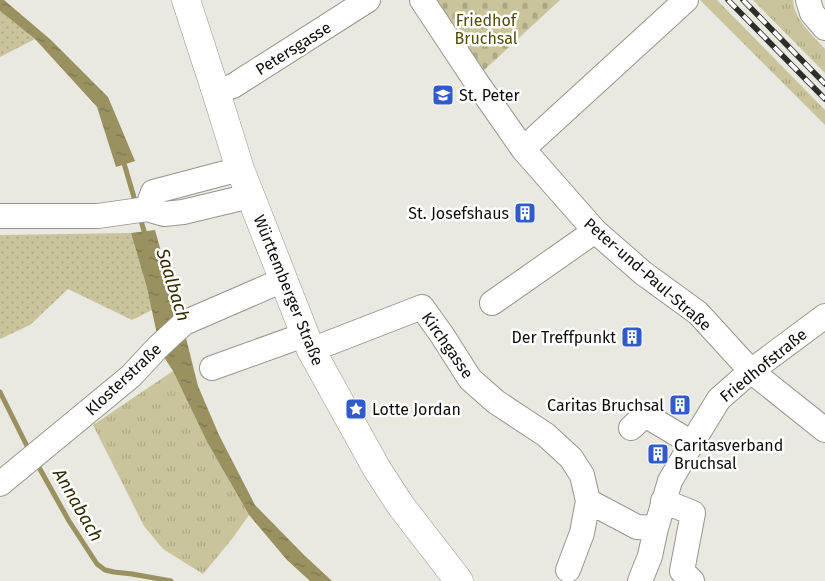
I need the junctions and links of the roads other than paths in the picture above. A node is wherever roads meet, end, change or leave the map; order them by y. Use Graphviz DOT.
graph roads {
  1 [pos="186,0"];
  2 [pos="368,0"];
  3 [pos="422,0"];
  4 [pos="686,0"];
  5 [pos="808,0"];
  6 [pos="825,28"];
  7 [pos="216,92"];
  8 [pos="522,149"];
  9 [pos="240,169"];
  10 [pos="250,196"];
  11 [pos="147,208"];
  12 [pos="0,216"];
  13 [pos="595,231"];
  14 [pos="283,280"];
  15 [pos="492,303"];
  16 [pos="825,316"];
  17 [pos="308,342"];
  18 [pos="212,368"];
  19 [pos="751,371"];
  20 [pos="631,428"];
  21 [pos="825,430"];
  22 [pos="692,443"];
  23 [pos="0,484"];
  24 [pos="588,502"];
  25 [pos="664,502"];
  26 [pos="656,528"];
  27 [pos="568,570"];
  28 [pos="459,581"];
  29 [pos="640,581"];
  30 [pos="692,581"];
  1 -- 7 [label="main road, Württemberger Straße"];
  2 -- 7 [label="street, Petersgasse"];
  3 -- 8 [label="street, Peter-und-Paul-Straße"];
  4 -- 8 [label="street"];
  5 -- 6 [label="street"];
  7 -- 9 [label="main road, Württemberger Straße"];
  8 -- 13 [label="street, Peter-und-Paul-Straße"];
  9 -- 10 [label="main road, Württemberger Straße"];
  9 -- 11 [label="street"];
  10 -- 11 [label="street"];
  10 -- 14 [label="main road, Württemberger Straße"];
  11 -- 12 [label="street"];
  13 -- 15 [label="street"];
  13 -- 19 [label="street, Peter-und-Paul-Straße"];
  14 -- 17 [label="main road, Württemberger Straße"];
  14 -- 23 [label="street, Klosterstraße"];
  16 -- 19 [label="street, Friedhofstraße"];
  17 -- 18 [label="street"];
  17 -- 24 [label="street, Kirchgasse"];
  17 -- 28 [label="main road, Württemberger Straße"];
  19 -- 21 [label="street, Peter-und-Paul-Straße"];
  19 -- 22 [label="street, Friedhofstraße"];
  20 -- 22 [label="street"];
  22 -- 25 [label="street, Friedhofstraße"];
  24 -- 26 [label="street"];
  24 -- 27 [label="street"];
  25 -- 26 [label="street, Friedhofstraße"];
  25 -- 30 [label="street"];
  26 -- 29 [label="street, Friedhofstraße"];
}
